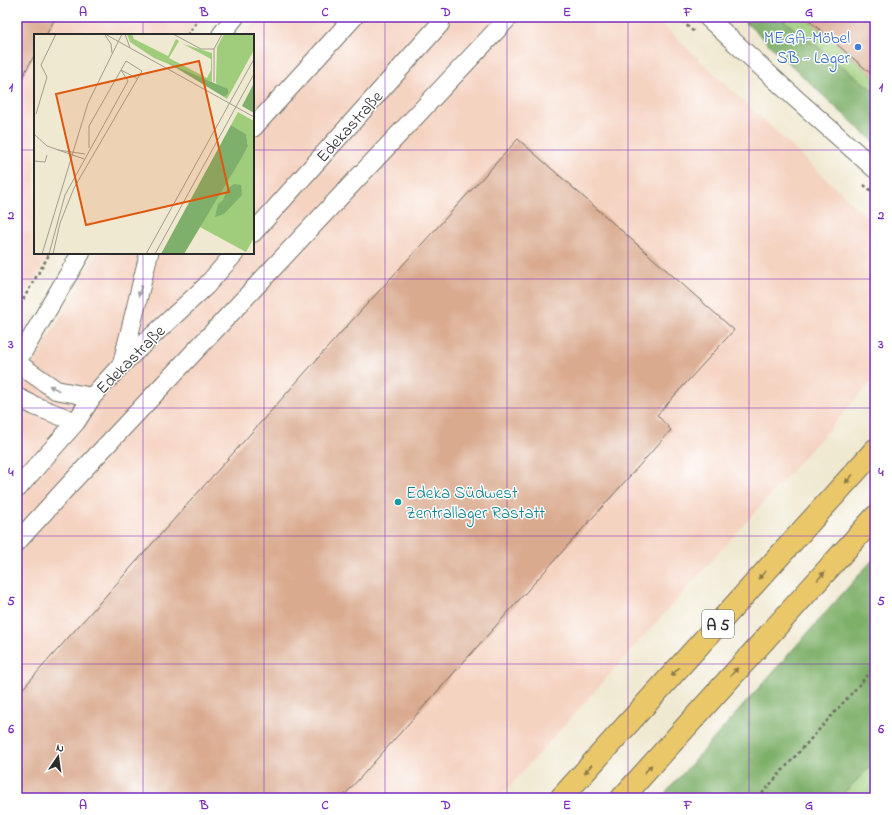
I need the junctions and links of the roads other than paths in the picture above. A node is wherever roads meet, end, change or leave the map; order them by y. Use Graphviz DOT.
graph roads {
  1 [pos="235,17"];
  2 [pos="354,17"];
  3 [pos="438,17"];
  4 [pos="707,17"];
  5 [pos="503,19"];
  6 [pos="222,34"];
  7 [pos="254,127"];
  8 [pos="875,169"];
  9 [pos="254,232"];
  10 [pos="80,254"];
  11 [pos="149,254"];
  12 [pos="234,254"];
  13 [pos="17,362"];
  14 [pos="122,364"];
  15 [pos="17,397"];
  16 [pos="92,397"];
  17 [pos="76,422"];
  18 [pos="875,450"];
  19 [pos="17,489"];
  20 [pos="875,517"];
  21 [pos="17,542"];
  22 [pos="562,798"];
  23 [pos="622,798"];
  1 -- 6 [label="street"];
  2 -- 7 [label="street"];
  3 -- 9 [label="street, Edekastraße"];
  4 -- 8 [label="street"];
  5 -- 21 [label="street"];
  10 -- 13 [label="street"];
  11 -- 14 [label="street, one-way"];
  12 -- 14 [label="street, Edekastraße"];
  16 -- 13 [label="street, Edekastraße, one-way"];
  14 -- 16 [label="street, Edekastraße"];
  15 -- 17 [label="street"];
  16 -- 17 [label="street, Edekastraße"];
  17 -- 19 [label="street, Edekastraße"];
  18 -- 22 [label="highway, A 5, one-way"];
  23 -- 20 [label="highway, A 5, one-way"];
}
